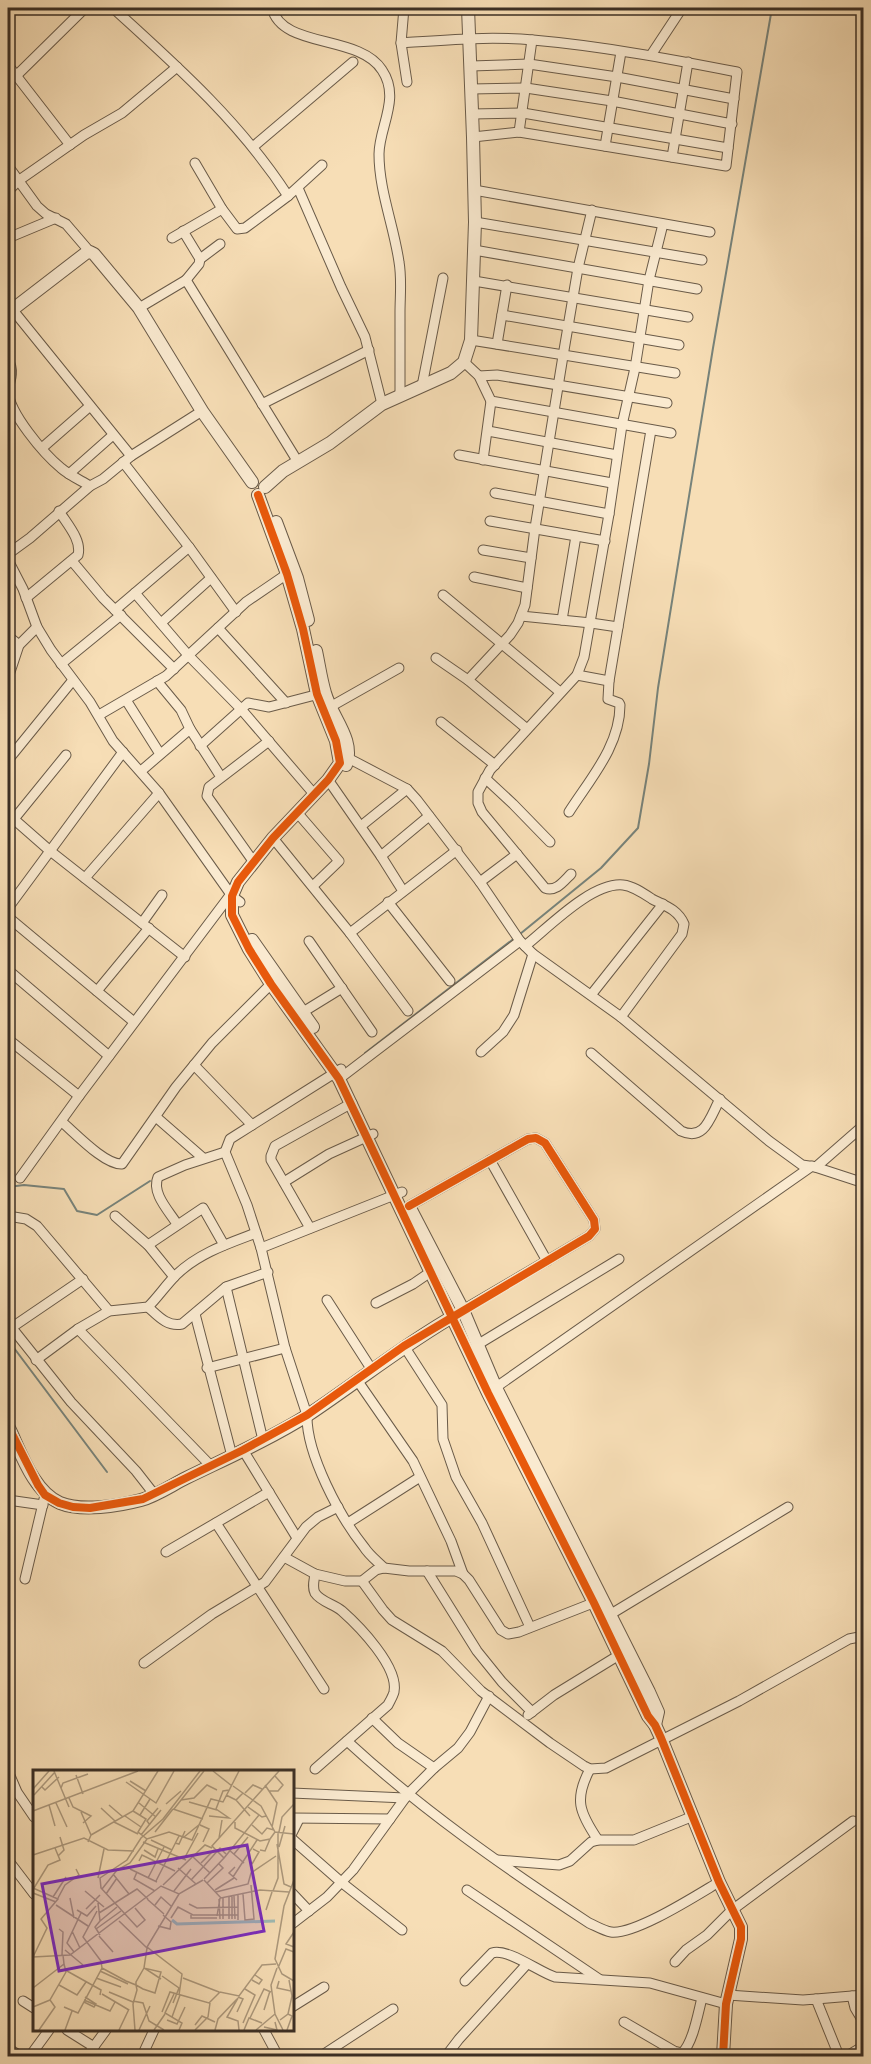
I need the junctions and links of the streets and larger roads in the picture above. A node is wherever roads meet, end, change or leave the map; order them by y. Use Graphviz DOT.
graph roads {
  1 [pos="85,8"];
  2 [pos="113,8"];
  3 [pos="272,8"];
  4 [pos="393,8"];
  5 [pos="468,8"];
  6 [pos="682,8"];
  7 [pos="404,9"];
  8 [pos="469,39"];
  9 [pos="532,40"];
  10 [pos="401,43"];
  11 [pos="621,52"];
  12 [pos="651,55"];
  13 [pos="353,62"];
  14 [pos="688,62"];
  15 [pos="529,64"];
  16 [pos="8,65"];
  17 [pos="471,66"];
  18 [pos="177,67"];
  19 [pos="16,76"];
  20 [pos="616,77"];
  21 [pos="407,82"];
  22 [pos="526,88"];
  23 [pos="471,89"];
  24 [pos="684,90"];
  25 [pos="734,99"];
  26 [pos="612,101"];
  27 [pos="523,113"];
  28 [pos="680,113"];
  29 [pos="472,114"];
  30 [pos="732,124"];
  31 [pos="608,127"];
  32 [pos="519,132"];
  33 [pos="473,137"];
  34 [pos="675,139"];
  35 [pos="70,145"];
  36 [pos="254,146"];
  37 [pos="605,146"];
  38 [pos="728,148"];
  39 [pos="672,157"];
  40 [pos="195,163"];
  41 [pos="322,165"];
  42 [pos="8,166"];
  43 [pos="18,181"];
  44 [pos="298,188"];
  45 [pos="474,190"];
  46 [pos="8,191"];
  47 [pos="288,196"];
  48 [pos="222,209"];
  49 [pos="592,210"];
  50 [pos="56,218"];
  51 [pos="475,222"];
  52 [pos="663,224"];
  53 [pos="183,231"];
  54 [pos="711,232"];
  55 [pos="8,238"];
  56 [pos="172,238"];
  57 [pos="584,240"];
  58 [pos="220,244"];
  59 [pos="474,250"];
  60 [pos="90,252"];
  61 [pos="656,252"];
  62 [pos="200,259"];
  63 [pos="702,260"];
  64 [pos="578,268"];
  65 [pos="443,278"];
  66 [pos="186,280"];
  67 [pos="649,280"];
  68 [pos="474,281"];
  69 [pos="507,285"];
  70 [pos="697,289"];
  71 [pos="573,297"];
  72 [pos="139,308"];
  73 [pos="644,308"];
  74 [pos="9,309"];
  75 [pos="502,315"];
  76 [pos="688,317"];
  77 [pos="568,327"];
  78 [pos="640,339"];
  79 [pos="471,340"];
  80 [pos="497,344"];
  81 [pos="679,345"];
  82 [pos="369,350"];
  83 [pos="563,356"];
  84 [pos="8,360"];
  85 [pos="464,362"];
  86 [pos="634,368"];
  87 [pos="675,373"];
  88 [pos="479,376"];
  89 [pos="559,384"];
  90 [pos="422,386"];
  91 [pos="8,390"];
  92 [pos="400,396"];
  93 [pos="629,396"];
  94 [pos="491,401"];
  95 [pos="667,403"];
  96 [pos="262,404"];
  97 [pos="382,405"];
  98 [pos="90,406"];
  99 [pos="202,411"];
  100 [pos="554,413"];
  101 [pos="622,425"];
  102 [pos="651,430"];
  103 [pos="488,431"];
  104 [pos="671,433"];
  105 [pos="114,435"];
  106 [pos="549,443"];
  107 [pos="42,448"];
  108 [pos="459,455"];
  109 [pos="617,455"];
  110 [pos="127,459"];
  111 [pos="483,460"];
  112 [pos="298,462"];
  113 [pos="545,471"];
  114 [pos="69,474"];
  115 [pos="612,483"];
  116 [pos="90,486"];
  117 [pos="262,491"];
  118 [pos="495,493"];
  119 [pos="540,501"];
  120 [pos="59,512"];
  121 [pos="609,514"];
  122 [pos="490,521"];
  123 [pos="535,528"];
  124 [pos="576,536"];
  125 [pos="605,541"];
  126 [pos="189,547"];
  127 [pos="483,550"];
  128 [pos="8,554"];
  129 [pos="531,558"];
  130 [pos="8,560"];
  131 [pos="72,561"];
  132 [pos="287,574"];
  133 [pos="211,578"];
  134 [pos="474,578"];
  135 [pos="527,588"];
  136 [pos="135,593"];
  137 [pos="443,596"];
  138 [pos="26,598"];
  139 [pos="236,612"];
  140 [pos="118,613"];
  141 [pos="520,616"];
  142 [pos="562,620"];
  143 [pos="161,623"];
  144 [pos="591,623"];
  145 [pos="37,627"];
  146 [pos="618,627"];
  147 [pos="218,628"];
  148 [pos="8,636"];
  149 [pos="502,644"];
  150 [pos="19,645"];
  151 [pos="188,655"];
  152 [pos="436,658"];
  153 [pos="61,664"];
  154 [pos="399,668"];
  155 [pos="174,669"];
  156 [pos="577,675"];
  157 [pos="8,678"];
  158 [pos="73,680"];
  159 [pos="157,681"];
  160 [pos="468,681"];
  161 [pos="609,681"];
  162 [pos="561,692"];
  163 [pos="321,694"];
  164 [pos="126,700"];
  165 [pos="286,703"];
  166 [pos="330,707"];
  167 [pos="241,708"];
  168 [pos="99,715"];
  169 [pos="441,722"];
  170 [pos="190,729"];
  171 [pos="527,729"];
  172 [pos="269,741"];
  173 [pos="200,746"];
  174 [pos="123,752"];
  175 [pos="160,754"];
  176 [pos="66,755"];
  177 [pos="348,758"];
  178 [pos="8,759"];
  179 [pos="495,765"];
  180 [pos="141,771"];
  181 [pos="221,777"];
  182 [pos="485,778"];
  183 [pos="331,784"];
  184 [pos="407,789"];
  185 [pos="159,793"];
  186 [pos="314,794"];
  187 [pos="569,812"];
  188 [pos="10,816"];
  189 [pos="429,816"];
  190 [pos="301,817"];
  191 [pos="361,826"];
  192 [pos="550,842"];
  193 [pos="277,843"];
  194 [pos="50,850"];
  195 [pos="457,850"];
  196 [pos="517,854"];
  197 [pos="381,856"];
  198 [pos="254,861"];
  199 [pos="570,874"];
  200 [pos="85,878"];
  201 [pos="480,882"];
  202 [pos="313,886"];
  203 [pos="402,891"];
  204 [pos="162,895"];
  205 [pos="234,897"];
  206 [pos="388,902"];
  207 [pos="663,904"];
  208 [pos="8,908"];
  209 [pos="8,917"];
  210 [pos="145,926"];
  211 [pos="350,933"];
  212 [pos="309,941"];
  213 [pos="523,943"];
  214 [pos="534,954"];
  215 [pos="185,957"];
  216 [pos="8,970"];
  217 [pos="450,981"];
  218 [pos="271,984"];
  219 [pos="342,988"];
  220 [pos="97,992"];
  221 [pos="591,995"];
  222 [pos="408,1011"];
  223 [pos="303,1012"];
  224 [pos="621,1017"];
  225 [pos="134,1022"];
  226 [pos="372,1032"];
  227 [pos="8,1039"];
  228 [pos="482,1052"];
  229 [pos="591,1053"];
  230 [pos="109,1056"];
  231 [pos="194,1065"];
  232 [pos="340,1074"];
  233 [pos="79,1096"];
  234 [pos="720,1100"];
  235 [pos="352,1103"];
  236 [pos="156,1117"];
  237 [pos="62,1122"];
  238 [pos="252,1125"];
  239 [pos="864,1125"];
  240 [pos="371,1136"];
  241 [pos="225,1152"];
  242 [pos="203,1158"];
  243 [pos="490,1160"];
  244 [pos="812,1166"];
  245 [pos="20,1178"];
  246 [pos="284,1182"];
  247 [pos="864,1184"];
  248 [pos="399,1194"];
  249 [pos="409,1206"];
  250 [pos="8,1216"];
  251 [pos="115,1216"];
  252 [pos="177,1224"];
  253 [pos="310,1228"];
  254 [pos="256,1233"];
  255 [pos="148,1245"];
  256 [pos="224,1245"];
  257 [pos="261,1248"];
  258 [pos="619,1259"];
  259 [pos="547,1261"];
  260 [pos="432,1271"];
  261 [pos="268,1272"];
  262 [pos="174,1277"];
  263 [pos="83,1279"];
  264 [pos="226,1287"];
  265 [pos="327,1300"];
  266 [pos="376,1303"];
  267 [pos="148,1307"];
  268 [pos="110,1311"];
  269 [pos="458,1313"];
  270 [pos="195,1314"];
  271 [pos="9,1326"];
  272 [pos="78,1329"];
  273 [pos="477,1345"];
  274 [pos="404,1346"];
  275 [pos="285,1348"];
  276 [pos="243,1358"];
  277 [pos="36,1360"];
  278 [pos="478,1361"];
  279 [pos="207,1368"];
  280 [pos="372,1370"];
  281 [pos="357,1380"];
  282 [pos="492,1390"];
  283 [pos="307,1415"];
  284 [pos="8,1426"];
  285 [pos="263,1440"];
  286 [pos="237,1453"];
  287 [pos="211,1466"];
  288 [pos="420,1477"];
  289 [pos="269,1492"];
  290 [pos="154,1494"];
  291 [pos="8,1500"];
  292 [pos="44,1500"];
  293 [pos="338,1507"];
  294 [pos="788,1507"];
  295 [pos="216,1523"];
  296 [pos="348,1523"];
  297 [pos="297,1538"];
  298 [pos="166,1552"];
  299 [pos="284,1557"];
  300 [pos="384,1568"];
  301 [pos="427,1571"];
  302 [pos="315,1574"];
  303 [pos="463,1574"];
  304 [pos="25,1579"];
  305 [pos="362,1581"];
  306 [pos="257,1588"];
  307 [pos="599,1601"];
  308 [pos="611,1614"];
  309 [pos="530,1627"];
  310 [pos="864,1636"];
  311 [pos="624,1652"];
  312 [pos="144,1664"];
  313 [pos="324,1689"];
  314 [pos="489,1696"];
  315 [pos="532,1712"];
  316 [pos="372,1718"];
  317 [pos="522,1722"];
  318 [pos="661,1738"];
  319 [pos="347,1741"];
  320 [pos="434,1768"];
  321 [pos="590,1768"];
  322 [pos="315,1769"];
  323 [pos="8,1771"];
  324 [pos="17,1792"];
  325 [pos="294,1793"];
  326 [pos="8,1798"];
  327 [pos="405,1798"];
  328 [pos="33,1816"];
  329 [pos="393,1816"];
  330 [pos="691,1817"];
  331 [pos="296,1818"];
  332 [pos="853,1821"];
  333 [pos="598,1840"];
  334 [pos="294,1841"];
  335 [pos="8,1860"];
  336 [pos="494,1860"];
  337 [pos="341,1882"];
  338 [pos="719,1882"];
  339 [pos="467,1890"];
  340 [pos="33,1893"];
  341 [pos="294,1895"];
  342 [pos="732,1910"];
  343 [pos="309,1911"];
  344 [pos="294,1922"];
  345 [pos="402,1930"];
  346 [pos="675,1962"];
  347 [pos="527,1964"];
  348 [pos="601,1980"];
  349 [pos="465,1982"];
  350 [pos="324,1988"];
  351 [pos="864,1995"];
  352 [pos="852,1996"];
  353 [pos="702,1998"];
  354 [pos="816,1999"];
  355 [pos="727,2000"];
  356 [pos="23,2001"];
  357 [pos="294,2006"];
  358 [pos="33,2007"];
  359 [pos="393,2009"];
  360 [pos="624,2022"];
  361 [pos="864,2023"];
  362 [pos="48,2031"];
  363 [pos="70,2031"];
  364 [pos="105,2031"];
  365 [pos="154,2031"];
  366 [pos="264,2031"];
  367 [pos="864,2046"];
  368 [pos="94,2047"];
  369 [pos="9,2049"];
  370 [pos="273,2054"];
  371 [pos="451,2055"];
  372 [pos="681,2055"];
  373 [pos="20,2056"];
  374 [pos="30,2056"];
  375 [pos="87,2056"];
  376 [pos="142,2056"];
  377 [pos="321,2056"];
  378 [pos="723,2056"];
  379 [pos="839,2056"];
  380 [pos="847,2056"];
  1 -- 19 [label="street"];
  2 -- 18 [label="street"];
  3 -- 92 [label="street"];
  4 -- 7 [label="street"];
  5 -- 8 [label="street"];
  6 -- 12 [label="street"];
  7 -- 10 [label="street"];
  8 -- 9 [label="street"];
  8 -- 10 [label="street"];
  8 -- 17 [label="street"];
  9 -- 11 [label="street"];
  9 -- 15 [label="street"];
  10 -- 21 [label="street"];
  11 -- 12 [label="street"];
  11 -- 20 [label="street"];
  12 -- 14 [label="street"];
  13 -- 36 [label="street"];
  14 -- 24 [label="street"];
  14 -- 25 [label="street"];
  15 -- 17 [label="street"];
  15 -- 20 [label="street"];
  15 -- 22 [label="street"];
  16 -- 19 [label="street"];
  17 -- 23 [label="street"];
  18 -- 35 [label="street"];
  18 -- 36 [label="street"];
  19 -- 35 [label="street"];
  20 -- 24 [label="street"];
  20 -- 26 [label="street"];
  22 -- 23 [label="street"];
  22 -- 26 [label="street"];
  22 -- 27 [label="street"];
  23 -- 29 [label="street"];
  24 -- 25 [label="street"];
  24 -- 28 [label="street"];
  25 -- 30 [label="street"];
  26 -- 28 [label="street"];
  26 -- 31 [label="street"];
  27 -- 29 [label="street"];
  27 -- 31 [label="street"];
  27 -- 32 [label="street"];
  28 -- 30 [label="street"];
  28 -- 34 [label="street"];
  29 -- 33 [label="street"];
  30 -- 38 [label="street"];
  31 -- 34 [label="street"];
  31 -- 37 [label="street"];
  32 -- 33 [label="street"];
  32 -- 37 [label="street"];
  33 -- 45 [label="street"];
  34 -- 38 [label="street"];
  34 -- 39 [label="street"];
  35 -- 43 [label="street"];
  36 -- 47 [label="street"];
  37 -- 39 [label="street"];
  38 -- 39 [label="street"];
  40 -- 48 [label="street"];
  41 -- 44 [label="street"];
  42 -- 43 [label="street"];
  43 -- 46 [label="street"];
  43 -- 50 [label="street"];
  44 -- 47 [label="street"];
  44 -- 82 [label="street"];
  45 -- 49 [label="street"];
  45 -- 51 [label="street"];
  47 -- 48 [label="street"];
  48 -- 53 [label="street"];
  49 -- 52 [label="street"];
  49 -- 57 [label="street"];
  50 -- 55 [label="street"];
  50 -- 60 [label="street"];
  51 -- 57 [label="street"];
  51 -- 59 [label="street"];
  52 -- 54 [label="street"];
  52 -- 61 [label="street"];
  53 -- 56 [label="street"];
  53 -- 62 [label="street"];
  57 -- 61 [label="street"];
  57 -- 64 [label="street"];
  58 -- 62 [label="street"];
  59 -- 64 [label="street"];
  59 -- 68 [label="street"];
  60 -- 72 [label="street"];
  60 -- 74 [label="street"];
  61 -- 63 [label="street"];
  61 -- 67 [label="street"];
  62 -- 66 [label="street"];
  64 -- 67 [label="street"];
  64 -- 71 [label="street"];
  65 -- 90 [label="street"];
  66 -- 72 [label="street"];
  66 -- 96 [label="street"];
  67 -- 70 [label="street"];
  67 -- 73 [label="street"];
  68 -- 69 [label="street"];
  68 -- 79 [label="street"];
  69 -- 71 [label="street"];
  69 -- 75 [label="street"];
  71 -- 73 [label="street"];
  71 -- 77 [label="street"];
  72 -- 99 [label="street"];
  73 -- 76 [label="street"];
  73 -- 78 [label="street"];
  74 -- 98 [label="street"];
  75 -- 77 [label="street"];
  75 -- 80 [label="street"];
  77 -- 78 [label="street"];
  77 -- 83 [label="street"];
  78 -- 81 [label="street"];
  78 -- 86 [label="street"];
  79 -- 80 [label="street"];
  79 -- 85 [label="street"];
  80 -- 83 [label="street"];
  82 -- 96 [label="street"];
  82 -- 97 [label="street"];
  83 -- 86 [label="street"];
  83 -- 89 [label="street"];
  84 -- 91 [label="street"];
  85 -- 88 [label="street"];
  85 -- 90 [label="street"];
  86 -- 87 [label="street"];
  86 -- 93 [label="street"];
  88 -- 89 [label="street"];
  88 -- 94 [label="street"];
  89 -- 93 [label="street"];
  89 -- 100 [label="street"];
  90 -- 92 [label="street"];
  91 -- 107 [label="street"];
  92 -- 97 [label="street"];
  93 -- 95 [label="street"];
  93 -- 101 [label="street"];
  94 -- 100 [label="street"];
  94 -- 103 [label="street"];
  96 -- 112 [label="street"];
  97 -- 112 [label="street"];
  98 -- 105 [label="street"];
  98 -- 107 [label="street"];
  99 -- 110 [label="street"];
  99 -- 117 [label="street"];
  100 -- 101 [label="street"];
  100 -- 106 [label="street"];
  101 -- 102 [label="street"];
  101 -- 109 [label="street"];
  102 -- 104 [label="street"];
  102 -- 146 [label="street"];
  103 -- 106 [label="street"];
  103 -- 111 [label="street"];
  105 -- 110 [label="street"];
  105 -- 114 [label="street"];
  106 -- 109 [label="street"];
  106 -- 113 [label="street"];
  107 -- 114 [label="street"];
  108 -- 111 [label="street"];
  109 -- 115 [label="street"];
  110 -- 116 [label="street"];
  110 -- 126 [label="street"];
  111 -- 113 [label="street"];
  112 -- 117 [label="street"];
  113 -- 115 [label="street"];
  113 -- 119 [label="street"];
  114 -- 116 [label="street"];
  115 -- 121 [label="street"];
  116 -- 120 [label="street"];
  117 -- 132 [label="street"];
  117 -- 163 [label="street"];
  118 -- 119 [label="street"];
  119 -- 121 [label="street"];
  119 -- 123 [label="street"];
  120 -- 128 [label="street"];
  120 -- 131 [label="street"];
  121 -- 125 [label="street"];
  122 -- 123 [label="street"];
  123 -- 124 [label="street"];
  123 -- 129 [label="street"];
  124 -- 125 [label="street"];
  124 -- 142 [label="street"];
  125 -- 144 [label="street"];
  126 -- 133 [label="street"];
  126 -- 136 [label="street"];
  127 -- 129 [label="street"];
  129 -- 135 [label="street"];
  130 -- 138 [label="street"];
  131 -- 138 [label="street"];
  131 -- 140 [label="street"];
  132 -- 139 [label="street"];
  132 -- 163 [label="street"];
  133 -- 139 [label="street"];
  133 -- 143 [label="street"];
  134 -- 135 [label="street"];
  135 -- 141 [label="street"];
  136 -- 140 [label="street"];
  136 -- 143 [label="street"];
  137 -- 149 [label="street"];
  138 -- 145 [label="street"];
  139 -- 147 [label="street"];
  140 -- 153 [label="street"];
  140 -- 155 [label="street"];
  141 -- 142 [label="street"];
  141 -- 149 [label="street"];
  142 -- 144 [label="street"];
  143 -- 151 [label="street"];
  144 -- 146 [label="street"];
  144 -- 156 [label="street"];
  145 -- 150 [label="street"];
  145 -- 153 [label="street"];
  146 -- 161 [label="street"];
  147 -- 151 [label="street"];
  147 -- 165 [label="street"];
  148 -- 150 [label="street"];
  149 -- 160 [label="street"];
  149 -- 162 [label="street"];
  150 -- 157 [label="street"];
  151 -- 155 [label="street"];
  151 -- 167 [label="street"];
  152 -- 160 [label="street"];
  153 -- 158 [label="street"];
  154 -- 166 [label="street"];
  155 -- 159 [label="street"];
  156 -- 161 [label="street"];
  156 -- 162 [label="street"];
  158 -- 168 [label="street"];
  158 -- 178 [label="street"];
  159 -- 164 [label="street"];
  159 -- 170 [label="street"];
  160 -- 171 [label="street"];
  161 -- 187 [label="street"];
  162 -- 171 [label="street"];
  163 -- 165 [label="street"];
  163 -- 166 [label="street"];
  163 -- 186 [label="street"];
  164 -- 168 [label="street"];
  164 -- 175 [label="street"];
  165 -- 167 [label="street"];
  166 -- 177 [label="street"];
  167 -- 172 [label="street"];
  167 -- 173 [label="street"];
  168 -- 174 [label="street"];
  169 -- 179 [label="street"];
  170 -- 173 [label="street"];
  170 -- 175 [label="street"];
  171 -- 179 [label="street"];
  172 -- 181 [label="street"];
  172 -- 186 [label="street"];
  173 -- 181 [label="street"];
  174 -- 180 [label="street"];
  174 -- 194 [label="street"];
  175 -- 180 [label="street"];
  176 -- 188 [label="street"];
  177 -- 183 [label="street"];
  177 -- 184 [label="street"];
  179 -- 182 [label="street"];
  180 -- 185 [label="street"];
  181 -- 198 [label="street"];
  182 -- 192 [label="street"];
  182 -- 196 [label="street"];
  183 -- 190 [label="street"];
  183 -- 191 [label="street"];
  184 -- 189 [label="street"];
  184 -- 191 [label="street"];
  185 -- 200 [label="street"];
  185 -- 205 [label="street"];
  186 -- 198 [label="street"];
  188 -- 194 [label="street"];
  189 -- 195 [label="street"];
  189 -- 197 [label="street"];
  190 -- 193 [label="street"];
  190 -- 202 [label="street"];
  191 -- 197 [label="street"];
  193 -- 202 [label="street"];
  193 -- 205 [label="street"];
  194 -- 200 [label="street"];
  194 -- 208 [label="street"];
  195 -- 201 [label="street"];
  195 -- 203 [label="street"];
  196 -- 199 [label="street"];
  196 -- 201 [label="street"];
  197 -- 203 [label="street"];
  198 -- 205 [label="street"];
  200 -- 210 [label="street"];
  201 -- 213 [label="street"];
  202 -- 211 [label="street"];
  203 -- 206 [label="street"];
  204 -- 210 [label="street"];
  205 -- 215 [label="street"];
  205 -- 218 [label="street"];
  205 -- 223 [label="street"];
  206 -- 211 [label="street"];
  206 -- 217 [label="street"];
  207 -- 213 [label="street"];
  207 -- 221 [label="street"];
  207 -- 224 [label="street"];
  209 -- 220 [label="street"];
  210 -- 215 [label="street"];
  210 -- 220 [label="street"];
  211 -- 222 [label="street"];
  212 -- 219 [label="street"];
  213 -- 214 [label="street"];
  213 -- 232 [label="street"];
  214 -- 221 [label="street"];
  214 -- 228 [label="street"];
  215 -- 225 [label="street"];
  216 -- 230 [label="street"];
  218 -- 231 [label="street"];
  218 -- 232 [label="street"];
  219 -- 223 [label="street"];
  219 -- 226 [label="street"];
  220 -- 225 [label="street"];
  221 -- 224 [label="street"];
  223 -- 232 [label="street"];
  224 -- 234 [label="street"];
  225 -- 230 [label="street"];
  227 -- 233 [label="street"];
  229 -- 234 [label="street"];
  230 -- 233 [label="street"];
  231 -- 236 [label="street"];
  231 -- 238 [label="street"];
  232 -- 235 [label="street"];
  232 -- 238 [label="street"];
  232 -- 240 [label="street"];
  233 -- 237 [label="street"];
  234 -- 244 [label="street"];
  235 -- 240 [label="street"];
  235 -- 246 [label="street"];
  236 -- 237 [label="street"];
  236 -- 242 [label="street"];
  237 -- 245 [label="street"];
  238 -- 241 [label="street"];
  239 -- 244 [label="street"];
  240 -- 246 [label="street"];
  240 -- 248 [label="street"];
  241 -- 242 [label="street"];
  241 -- 254 [label="street"];
  242 -- 252 [label="street"];
  243 -- 249 [label="street"];
  243 -- 259 [label="street"];
  243 -- 259 [label="street"];
  244 -- 247 [label="street"];
  244 -- 282 [label="street"];
  246 -- 253 [label="street"];
  248 -- 249 [label="street"];
  248 -- 253 [label="street"];
  248 -- 260 [label="street"];
  249 -- 269 [label="street"];
  250 -- 263 [label="street"];
  251 -- 255 [label="street"];
  252 -- 255 [label="street"];
  252 -- 256 [label="street"];
  253 -- 257 [label="street"];
  254 -- 256 [label="street"];
  254 -- 257 [label="street"];
  255 -- 262 [label="street"];
  256 -- 262 [label="street"];
  257 -- 261 [label="street"];
  258 -- 273 [label="street"];
  259 -- 269 [label="street"];
  260 -- 266 [label="street"];
  260 -- 269 [label="street"];
  261 -- 264 [label="street"];
  261 -- 275 [label="street"];
  262 -- 267 [label="street"];
  263 -- 268 [label="street"];
  263 -- 271 [label="street"];
  264 -- 270 [label="street"];
  264 -- 276 [label="street"];
  265 -- 280 [label="street"];
  267 -- 268 [label="street"];
  267 -- 270 [label="street"];
  268 -- 272 [label="street"];
  269 -- 273 [label="street"];
  269 -- 274 [label="street"];
  269 -- 278 [label="street"];
  270 -- 279 [label="street"];
  271 -- 277 [label="street"];
  272 -- 277 [label="street"];
  272 -- 287 [label="street"];
  273 -- 278 [label="street"];
  274 -- 280 [label="street"];
  274 -- 309 [label="street"];
  275 -- 276 [label="street"];
  275 -- 283 [label="street"];
  276 -- 279 [label="street"];
  276 -- 285 [label="street"];
  277 -- 290 [label="street"];
  278 -- 282 [label="street"];
  279 -- 286 [label="street"];
  280 -- 281 [label="street"];
  281 -- 283 [label="street"];
  281 -- 288 [label="street"];
  282 -- 307 [label="street"];
  283 -- 285 [label="street"];
  283 -- 293 [label="street"];
  284 -- 292 [label="street"];
  285 -- 286 [label="street"];
  286 -- 287 [label="street"];
  286 -- 289 [label="street"];
  287 -- 290 [label="street"];
  288 -- 296 [label="street"];
  288 -- 303 [label="street"];
  289 -- 295 [label="street"];
  289 -- 297 [label="street"];
  290 -- 292 [label="street"];
  291 -- 292 [label="street"];
  292 -- 304 [label="street"];
  293 -- 296 [label="street"];
  293 -- 297 [label="street"];
  294 -- 308 [label="street"];
  295 -- 298 [label="street"];
  295 -- 306 [label="street"];
  296 -- 300 [label="street"];
  297 -- 299 [label="street"];
  299 -- 302 [label="street"];
  299 -- 306 [label="street"];
  300 -- 301 [label="street"];
  300 -- 305 [label="street"];
  301 -- 303 [label="street"];
  301 -- 315 [label="street"];
  302 -- 305 [label="street"];
  302 -- 316 [label="street"];
  303 -- 309 [label="street"];
  305 -- 314 [label="street"];
  306 -- 312 [label="street"];
  306 -- 313 [label="street"];
  307 -- 308 [label="street"];
  307 -- 309 [label="street"];
  307 -- 311 [label="street"];
  308 -- 311 [label="street"];
  310 -- 318 [label="street"];
  311 -- 315 [label="street"];
  311 -- 318 [label="street"];
  314 -- 317 [label="street"];
  314 -- 320 [label="street"];
  315 -- 317 [label="street"];
  316 -- 319 [label="street"];
  316 -- 320 [label="street"];
  317 -- 321 [label="street"];
  318 -- 321 [label="street"];
  318 -- 330 [label="street"];
  319 -- 322 [label="street"];
  319 -- 327 [label="street"];
  320 -- 327 [label="street"];
  321 -- 333 [label="street"];
  323 -- 324 [label="street"];
  324 -- 326 [label="street"];
  324 -- 328 [label="street"];
  325 -- 327 [label="street"];
  327 -- 329 [label="street"];
  327 -- 336 [label="street"];
  329 -- 331 [label="street"];
  329 -- 337 [label="street"];
  330 -- 333 [label="street"];
  330 -- 338 [label="street"];
  332 -- 342 [label="street"];
  333 -- 336 [label="street"];
  334 -- 337 [label="street"];
  335 -- 340 [label="street"];
  336 -- 338 [label="street"];
  337 -- 343 [label="street"];
  337 -- 345 [label="street"];
  338 -- 342 [label="street"];
  339 -- 348 [label="street"];
  341 -- 343 [label="street"];
  342 -- 346 [label="street"];
  342 -- 355 [label="street"];
  343 -- 344 [label="street"];
  347 -- 348 [label="street"];
  347 -- 349 [label="street"];
  347 -- 371 [label="street"];
  348 -- 353 [label="street"];
  350 -- 357 [label="street"];
  351 -- 352 [label="street"];
  352 -- 354 [label="street"];
  352 -- 361 [label="street"];
  353 -- 355 [label="street"];
  353 -- 372 [label="street"];
  354 -- 355 [label="street"];
  354 -- 379 [label="street"];
  355 -- 378 [label="street"];
  356 -- 358 [label="street"];
  359 -- 377 [label="street"];
  360 -- 372 [label="street"];
  362 -- 374 [label="street"];
  363 -- 368 [label="street"];
  364 -- 368 [label="street"];
  365 -- 376 [label="street"];
  366 -- 370 [label="street"];
  367 -- 380 [label="street"];
  368 -- 375 [label="street"];
  369 -- 373 [label="street"];
}
